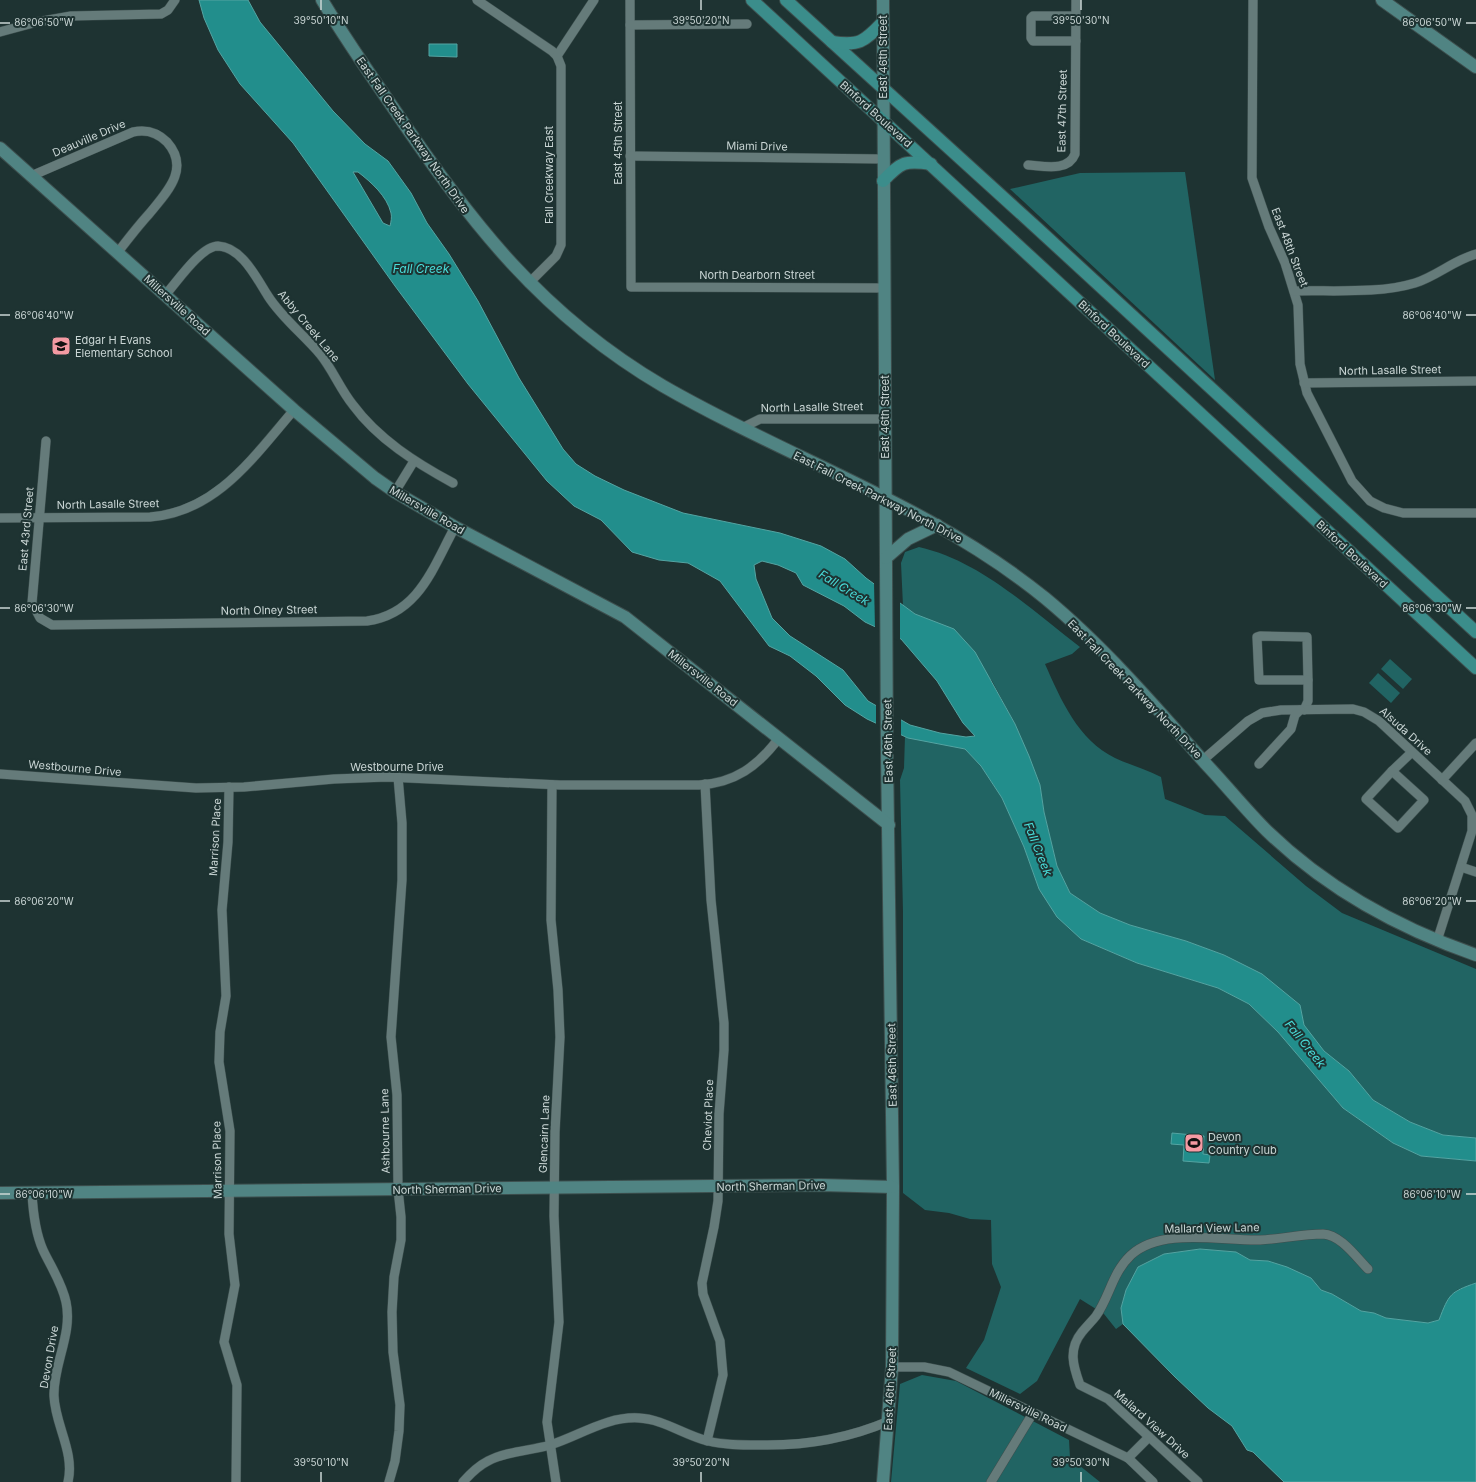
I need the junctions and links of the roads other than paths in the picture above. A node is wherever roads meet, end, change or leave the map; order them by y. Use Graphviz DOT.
graph roads {
  1 [pos="322,0"];
  2 [pos="477,0"];
  3 [pos="594,0"];
  4 [pos="630,0"];
  5 [pos="752,0"];
  6 [pos="786,0"];
  7 [pos="883,0"];
  8 [pos="1076,0"];
  9 [pos="1253,0"];
  10 [pos="1382,0"];
  11 [pos="173,3"];
  12 [pos="1076,16"];
  13 [pos="882,23"];
  14 [pos="747,24"];
  15 [pos="630,25"];
  16 [pos="0,32"];
  17 [pos="1076,41"];
  18 [pos="832,42"];
  19 [pos="557,56"];
  20 [pos="1476,67"];
  21 [pos="883,88"];
  22 [pos="883,120"];
  23 [pos="0,148"];
  24 [pos="630,156"];
  25 [pos="883,159"];
  26 [pos="931,164"];
  27 [pos="1028,165"];
  28 [pos="31,176"];
  29 [pos="883,181"];
  30 [pos="118,252"];
  31 [pos="1476,254"];
  32 [pos="529,283"];
  33 [pos="630,287"];
  34 [pos="884,288"];
  35 [pos="1294,291"];
  36 [pos="166,294"];
  37 [pos="1476,381"];
  38 [pos="1304,383"];
  39 [pos="294,410"];
  40 [pos="885,419"];
  41 [pos="742,428"];
  42 [pos="46,442"];
  43 [pos="414,460"];
  44 [pos="453,483"];
  45 [pos="395,492"];
  46 [pos="885,498"];
  47 [pos="1476,513"];
  48 [pos="0,518"];
  49 [pos="39,518"];
  50 [pos="937,525"];
  51 [pos="455,527"];
  52 [pos="886,558"];
  53 [pos="38,616"];
  54 [pos="1476,632"];
  55 [pos="1476,668"];
  56 [pos="1308,680"];
  57 [pos="1302,710"];
  58 [pos="779,738"];
  59 [pos="1476,743"];
  60 [pos="1412,752"];
  61 [pos="1203,760"];
  62 [pos="1259,764"];
  63 [pos="1392,771"];
  64 [pos="0,774"];
  65 [pos="398,778"];
  66 [pos="1442,780"];
  67 [pos="705,784"];
  68 [pos="552,785"];
  69 [pos="229,788"];
  70 [pos="889,825"];
  71 [pos="1461,867"];
  72 [pos="1476,872"];
  73 [pos="1437,941"];
  74 [pos="1476,954"];
  75 [pos="718,1187"];
  76 [pos="893,1187"];
  77 [pos="555,1188"];
  78 [pos="398,1189"];
  79 [pos="229,1192"];
  80 [pos="0,1193"];
  81 [pos="32,1193"];
  82 [pos="1368,1269"];
  83 [pos="1074,1347"];
  84 [pos="892,1367"];
  85 [pos="1033,1412"];
  86 [pos="889,1421"];
  87 [pos="1149,1437"];
  88 [pos="707,1441"];
  89 [pos="550,1445"];
  90 [pos="1128,1458"];
  91 [pos="68,1482"];
  92 [pos="236,1482"];
  93 [pos="389,1482"];
  94 [pos="463,1482"];
  95 [pos="556,1482"];
  96 [pos="883,1482"];
  97 [pos="991,1482"];
  98 [pos="1153,1482"];
  99 [pos="1198,1482"];
  1 -- 32 [label="main road, East Fall Creek Parkway North Drive"];
  2 -- 19 [label="street"];
  3 -- 19 [label="street"];
  4 -- 15 [label="street, East 45th Street"];
  5 -- 22 [label="main road, Binford Boulevard"];
  6 -- 18 [label="main road"];
  7 -- 13 [label="main road, East 46th Street"];
  8 -- 12 [label="street, East 47th Street"];
  9 -- 35 [label="street, East 48th Street"];
  10 -- 20 [label="main road"];
  11 -- 16 [label="street"];
  12 -- 17 [label="street, East 47th Street"];
  12 -- 17 [label="street"];
  13 -- 18 [label="main road"];
  13 -- 21 [label="main road, East 46th Street"];
  14 -- 15 [label="street"];
  15 -- 24 [label="street, East 45th Street"];
  17 -- 27 [label="street, East 47th Street"];
  18 -- 21 [label="main road"];
  19 -- 32 [label="street, Fall Creekway East"];
  21 -- 22 [label="main road, East 46th Street"];
  21 -- 54 [label="main road"];
  22 -- 25 [label="main road, East 46th Street"];
  22 -- 26 [label="main road, Binford Boulevard"];
  23 -- 28 [label="main road, Millersville Road"];
  24 -- 25 [label="street, Miami Drive"];
  24 -- 33 [label="street, East 45th Street"];
  25 -- 29 [label="main road, East 46th Street"];
  26 -- 29 [label="main road"];
  26 -- 55 [label="main road, Binford Boulevard"];
  28 -- 30 [label="main road, Millersville Road"];
  28 -- 30 [label="street, Deauville Drive"];
  29 -- 34 [label="main road, East 46th Street"];
  30 -- 36 [label="main road, Millersville Road"];
  31 -- 35 [label="street"];
  32 -- 41 [label="main road, East Fall Creek Parkway North Drive"];
  33 -- 34 [label="street, North Dearborn Street"];
  34 -- 40 [label="main road, East 46th Street"];
  35 -- 38 [label="street, East 48th Street"];
  36 -- 39 [label="main road, Millersville Road"];
  36 -- 43 [label="street, Abby Creek Lane"];
  37 -- 38 [label="street, North Lasalle Street"];
  38 -- 47 [label="street, East 48th Street"];
  39 -- 45 [label="main road, Millersville Road"];
  39 -- 49 [label="street, North Lasalle Street"];
  40 -- 41 [label="street, North Lasalle Street"];
  40 -- 46 [label="main road, East 46th Street"];
  41 -- 46 [label="main road, East Fall Creek Parkway North Drive"];
  42 -- 49 [label="street, East 43rd Street"];
  43 -- 44 [label="street, Abby Creek Lane"];
  43 -- 45 [label="street"];
  45 -- 51 [label="main road, Millersville Road"];
  46 -- 50 [label="main road, East Fall Creek Parkway North Drive"];
  46 -- 52 [label="main road, East 46th Street"];
  48 -- 49 [label="street, North Lasalle Street"];
  49 -- 53 [label="street, East 43rd Street"];
  50 -- 52 [label="main road"];
  50 -- 61 [label="main road, East Fall Creek Parkway North Drive"];
  51 -- 53 [label="street, North Olney Street"];
  51 -- 58 [label="main road, Millersville Road"];
  52 -- 70 [label="main road, East 46th Street"];
  56 -- 56 [label="street"];
  56 -- 57 [label="street"];
  57 -- 60 [label="street, Alsuda Drive"];
  57 -- 61 [label="street, Alsuda Drive"];
  57 -- 62 [label="street"];
  58 -- 67 [label="street, Westbourne Drive"];
  58 -- 70 [label="main road, Millersville Road"];
  59 -- 66 [label="street"];
  60 -- 63 [label="street"];
  60 -- 66 [label="street, Alsuda Drive"];
  61 -- 73 [label="main road, East Fall Creek Parkway North Drive"];
  63 -- 63 [label="street"];
  64 -- 69 [label="street, Westbourne Drive"];
  65 -- 68 [label="street, Westbourne Drive"];
  65 -- 69 [label="street, Westbourne Drive"];
  65 -- 78 [label="street, Ashbourne Lane"];
  66 -- 71 [label="street, Alsuda Drive"];
  67 -- 68 [label="street, Westbourne Drive"];
  67 -- 75 [label="street, Cheviot Place"];
  68 -- 77 [label="street, Glencairn Lane"];
  69 -- 79 [label="street, Marrison Place"];
  70 -- 76 [label="main road, East 46th Street"];
  71 -- 72 [label="street"];
  71 -- 73 [label="street, Alsuda Drive"];
  73 -- 74 [label="main road, East Fall Creek Parkway North Drive"];
  75 -- 76 [label="main road, North Sherman Drive"];
  75 -- 77 [label="main road, North Sherman Drive"];
  75 -- 88 [label="street, Cheviot Place"];
  76 -- 84 [label="main road, East 46th Street"];
  77 -- 78 [label="main road, North Sherman Drive"];
  77 -- 89 [label="street, Glencairn Lane"];
  78 -- 79 [label="main road, North Sherman Drive"];
  78 -- 93 [label="street, Ashbourne Lane"];
  79 -- 81 [label="main road, North Sherman Drive"];
  79 -- 92 [label="street, Marrison Place"];
  80 -- 81 [label="main road, North Sherman Drive"];
  81 -- 91 [label="street, Devon Drive"];
  82 -- 83 [label="street, Mallard View Lane"];
  83 -- 87 [label="street, Mallard View Drive"];
  84 -- 85 [label="street, Millersville Road"];
  84 -- 86 [label="main road, East 46th Street"];
  85 -- 90 [label="street, Millersville Road"];
  85 -- 97 [label="street"];
  86 -- 88 [label="street"];
  86 -- 96 [label="main road, East 46th Street"];
  87 -- 90 [label="street"];
  87 -- 99 [label="street, Mallard View Drive"];
  88 -- 89 [label="street"];
  89 -- 94 [label="street"];
  89 -- 95 [label="street, Glencairn Lane"];
  90 -- 98 [label="street, Millersville Road"];
}
